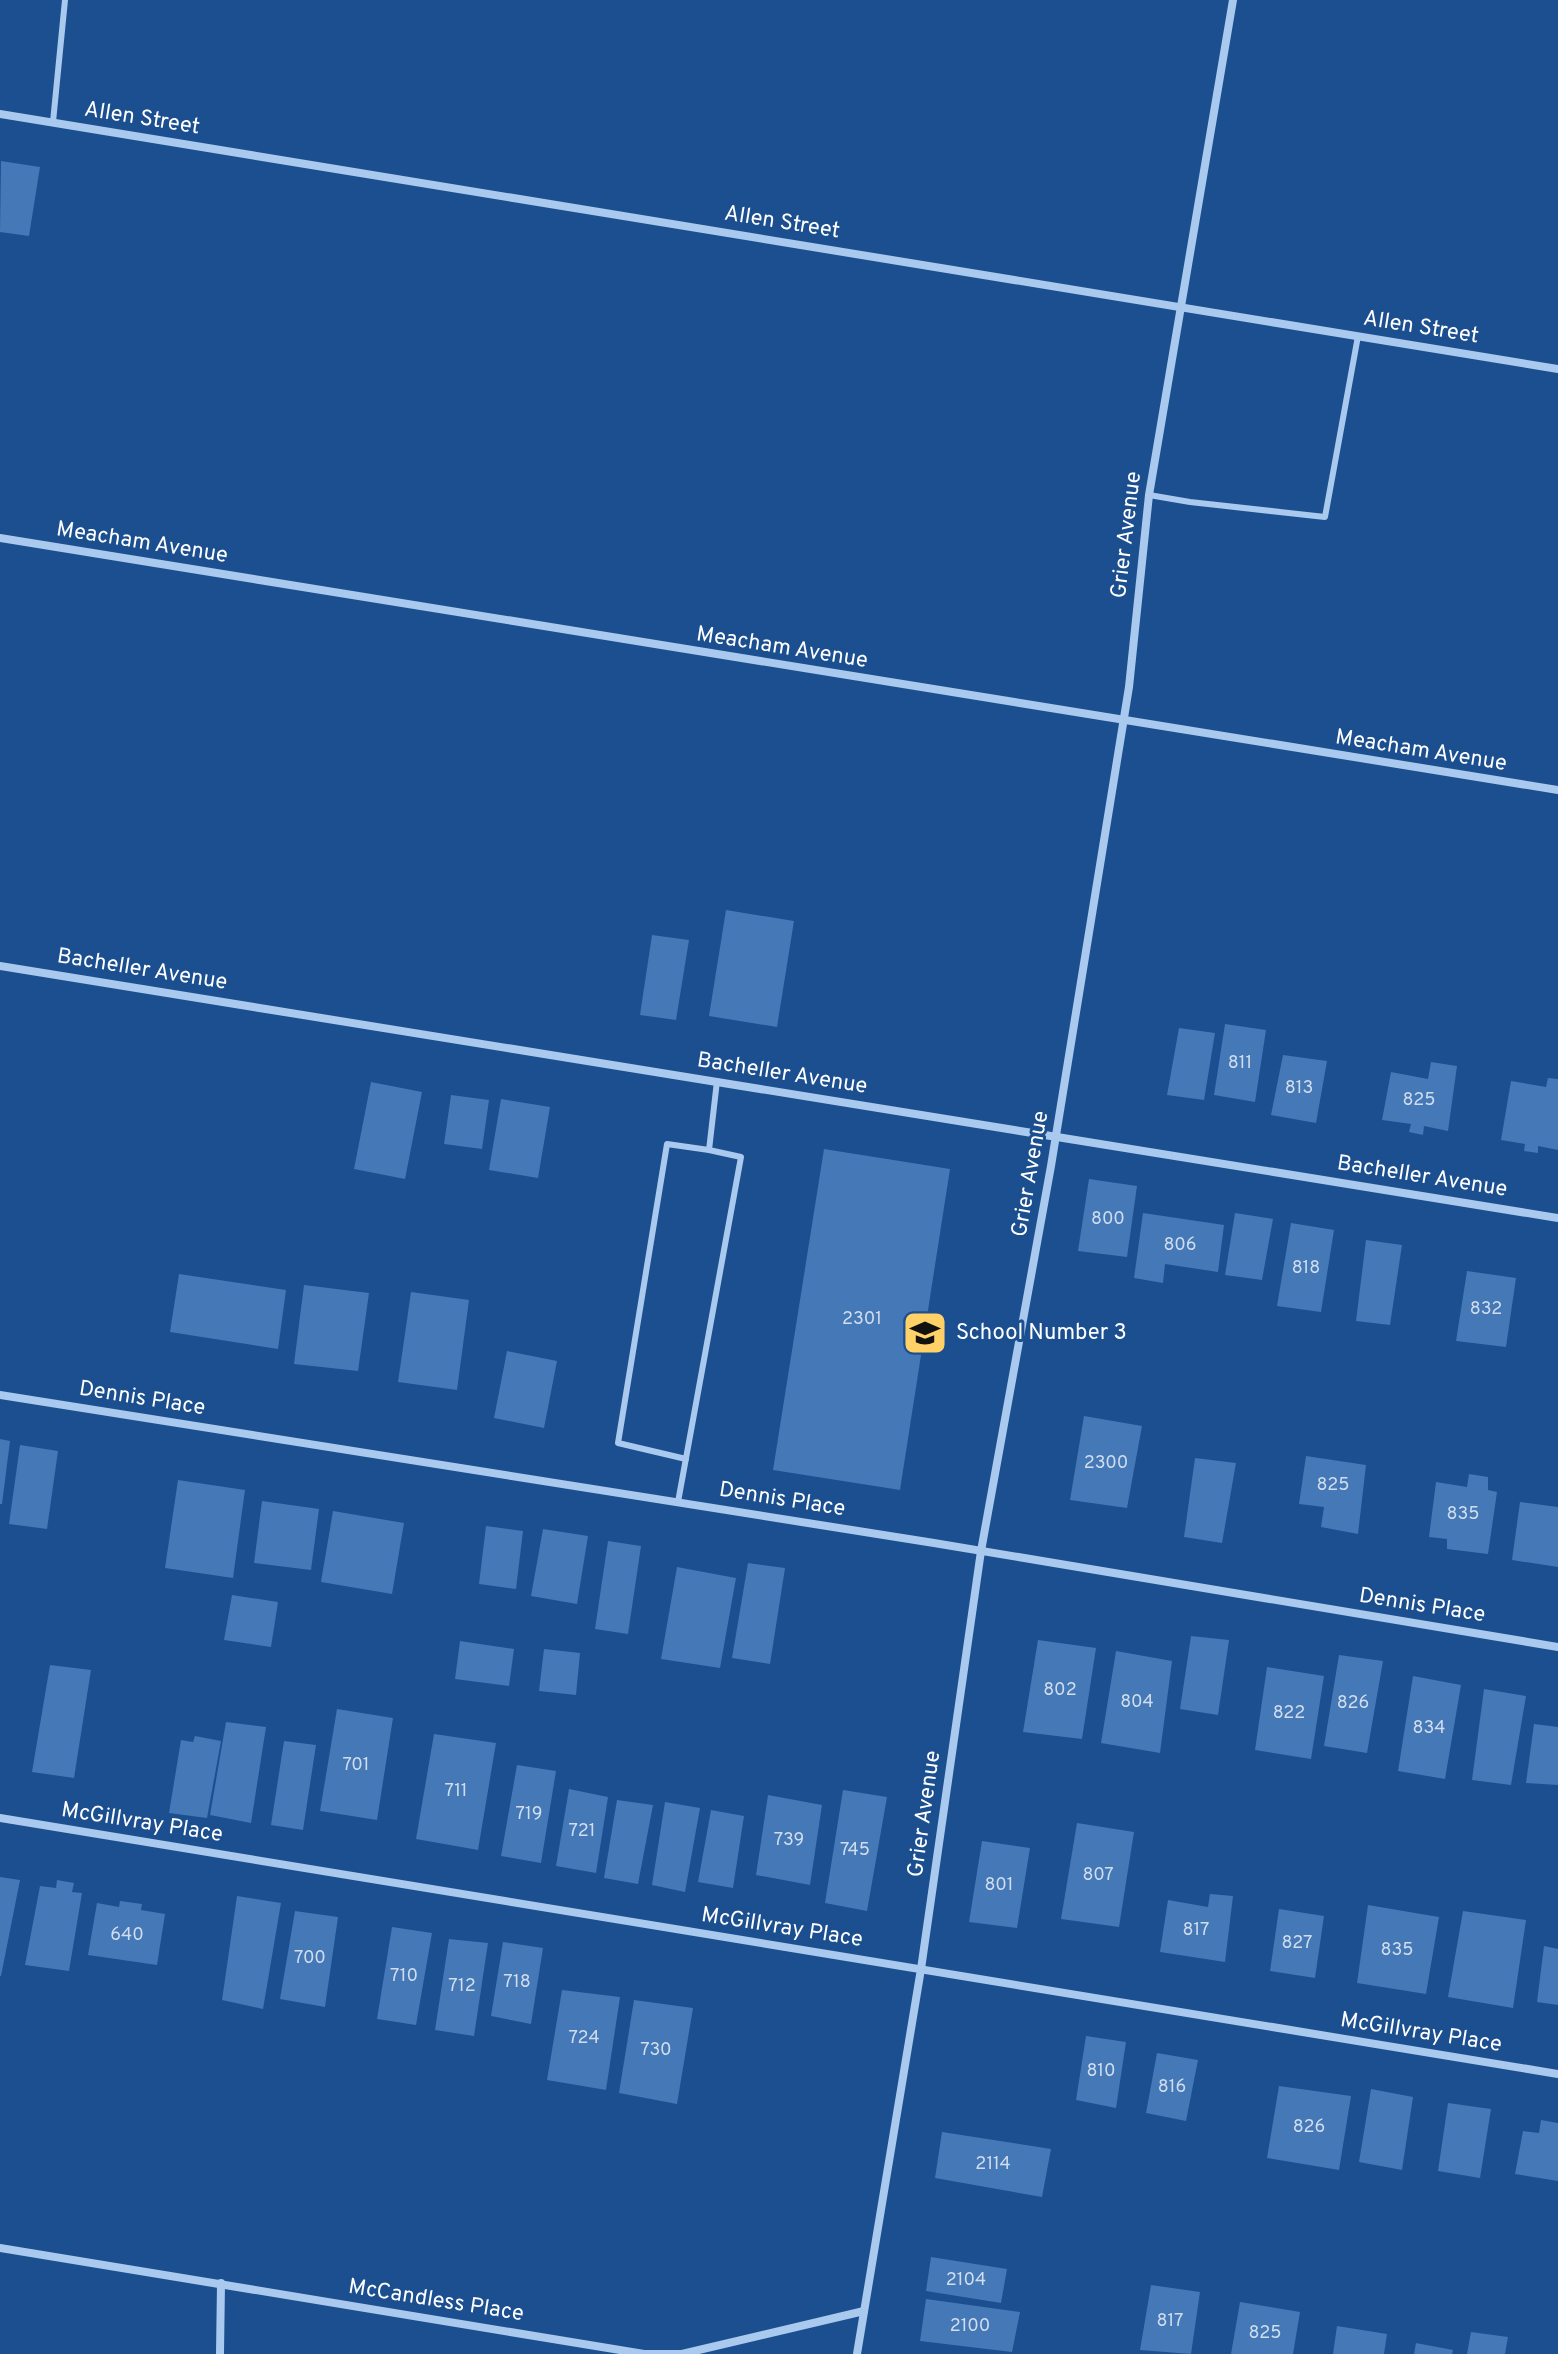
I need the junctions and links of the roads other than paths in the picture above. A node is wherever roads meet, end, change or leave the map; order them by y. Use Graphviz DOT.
graph roads {
  1 [pos="65,0"];
  2 [pos="1233,0"];
  3 [pos="0,114"];
  4 [pos="53,122"];
  5 [pos="1179,306"];
  6 [pos="1358,336"];
  7 [pos="1558,369"];
  8 [pos="1149,495"];
  9 [pos="0,538"];
  10 [pos="1123,722"];
  11 [pos="1558,790"];
  12 [pos="0,966"];
  13 [pos="717,1081"];
  14 [pos="1056,1136"];
  15 [pos="709,1150"];
  16 [pos="1558,1218"];
  17 [pos="0,1395"];
  18 [pos="686,1459"];
  19 [pos="678,1502"];
  20 [pos="981,1551"];
  21 [pos="1558,1647"];
  22 [pos="0,1818"];
  23 [pos="921,1969"];
  24 [pos="1558,2074"];
  25 [pos="0,2248"];
  26 [pos="221,2283"];
  27 [pos="864,2311"];
  28 [pos="220,2354"];
  29 [pos="857,2354"];
  1 -- 4 [label="lane"];
  2 -- 5 [label="street, Grier Avenue"];
  3 -- 4 [label="street, Allen Street"];
  4 -- 5 [label="street, Allen Street"];
  5 -- 6 [label="street, Allen Street"];
  5 -- 8 [label="street, Grier Avenue"];
  6 -- 7 [label="street, Allen Street"];
  6 -- 8 [label="lane"];
  8 -- 10 [label="street, Grier Avenue"];
  9 -- 10 [label="street, Meacham Avenue"];
  10 -- 11 [label="street, Meacham Avenue"];
  10 -- 14 [label="street, Grier Avenue"];
  12 -- 13 [label="street, Bacheller Avenue"];
  13 -- 14 [label="street, Bacheller Avenue"];
  13 -- 15 [label="lane"];
  14 -- 16 [label="street, Bacheller Avenue"];
  14 -- 20 [label="street, Grier Avenue"];
  15 -- 18 [label="lane"];
  15 -- 18 [label="lane"];
  17 -- 19 [label="street, Dennis Place"];
  18 -- 19 [label="lane"];
  19 -- 20 [label="street, Dennis Place"];
  20 -- 21 [label="street, Dennis Place"];
  20 -- 23 [label="street, Grier Avenue"];
  22 -- 23 [label="street, McGillvray Place"];
  23 -- 24 [label="street, McGillvray Place"];
  23 -- 27 [label="street, Grier Avenue"];
  25 -- 26 [label="street, McCandless Place"];
  26 -- 27 [label="street, McCandless Place"];
  26 -- 28 [label="street"];
  27 -- 29 [label="street, Grier Avenue"];
}
